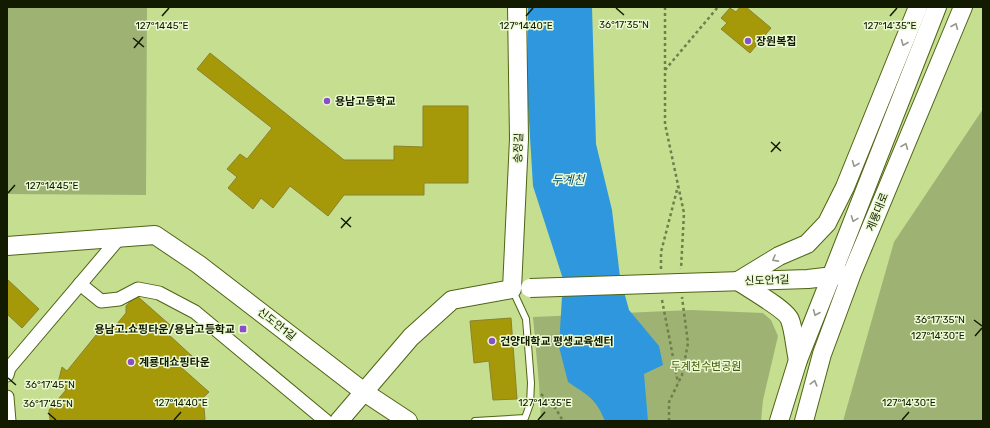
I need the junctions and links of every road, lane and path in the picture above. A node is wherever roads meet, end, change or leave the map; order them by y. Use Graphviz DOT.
graph roads {
  1 [pos="517,7"];
  2 [pos="665,7"];
  3 [pos="718,7"];
  4 [pos="918,7"];
  5 [pos="937,7"];
  6 [pos="963,7"];
  7 [pos="664,71"];
  8 [pos="120,237"];
  9 [pos="7,246"];
  10 [pos="852,272"];
  11 [pos="831,277"];
  12 [pos="738,281"];
  13 [pos="680,283"];
  14 [pos="80,284"];
  15 [pos="530,288"];
  16 [pos="512,289"];
  17 [pos="798,360"];
  18 [pos="7,375"];
  19 [pos="531,384"];
  20 [pos="364,392"];
  21 [pos="7,397"];
  22 [pos="8,417"];
  23 [pos="326,421"];
  24 [pos="339,421"];
  25 [pos="408,421"];
  26 [pos="475,421"];
  27 [pos="563,421"];
  28 [pos="669,421"];
  29 [pos="779,421"];
  30 [pos="804,421"];
  1 -- 16 [label="street, 송정길"];
  2 -- 7 [label="path"];
  3 -- 7 [label="path"];
  4 -- 12 [label="street, one-way"];
  5 -- 11 [label="street, one-way"];
  10 -- 6 [label="street, 계룡대로, one-way"];
  7 -- 13 [label="path"];
  8 -- 9 [label="street, 신도안1길"];
  8 -- 14 [label="street"];
  8 -- 20 [label="street, 신도안1길"];
  10 -- 11 [label="street, 신도안1길"];
  30 -- 10 [label="street, 계룡대로, one-way"];
  11 -- 12 [label="street, 신도안1길"];
  11 -- 17 [label="street, one-way"];
  12 -- 13 [label="street, 신도안1길"];
  12 -- 17 [label="street"];
  13 -- 15 [label="street, 신도안1길, bridge"];
  13 -- 28 [label="path"];
  14 -- 18 [label="street"];
  14 -- 23 [label="street"];
  15 -- 16 [label="street"];
  16 -- 19 [label="lane"];
  16 -- 20 [label="street"];
  17 -- 29 [label="street"];
  19 -- 26 [label="lane"];
  19 -- 27 [label="path"];
  20 -- 24 [label="street"];
  20 -- 25 [label="street, 신도안1길"];
  21 -- 22 [label="street"];
}
